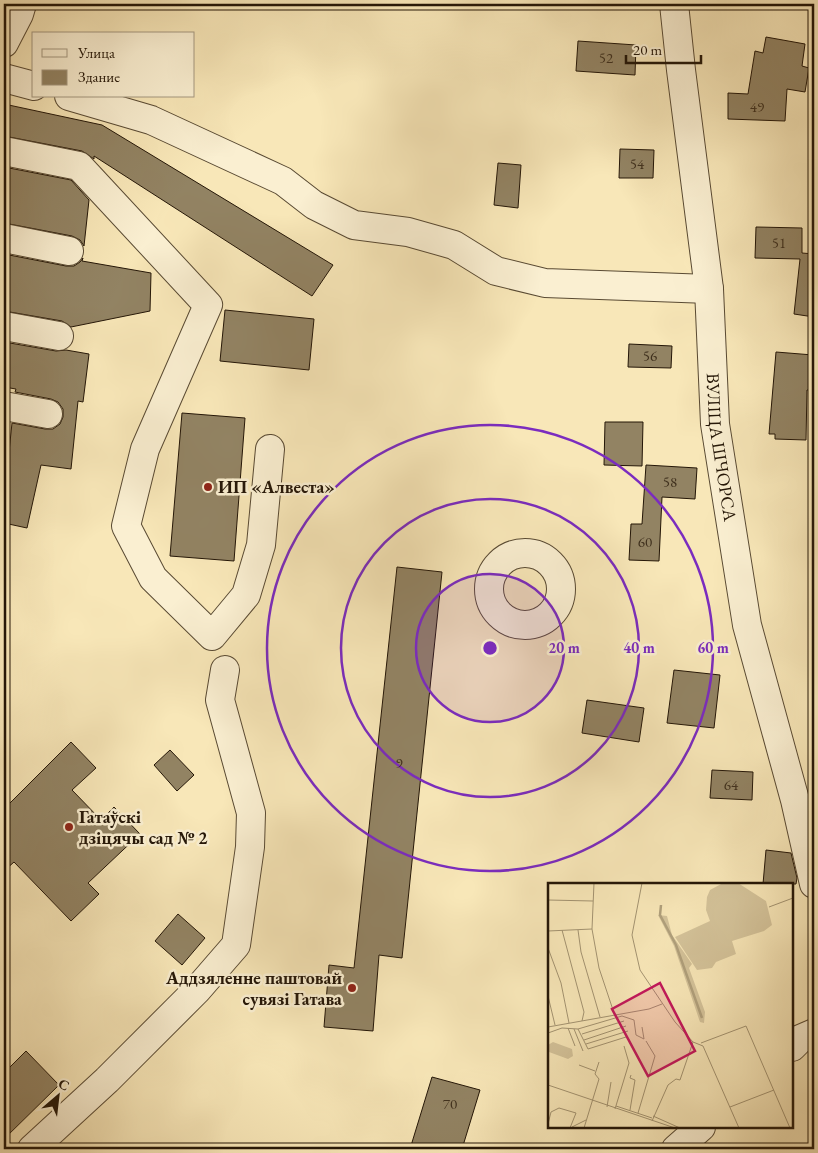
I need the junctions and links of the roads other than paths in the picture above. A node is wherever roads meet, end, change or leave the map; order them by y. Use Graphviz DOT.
graph roads {
  1 [pos="22,4"];
  2 [pos="674,4"];
  3 [pos="4,43"];
  4 [pos="4,78"];
  5 [pos="32,85"];
  6 [pos="76,98"];
  7 [pos="4,151"];
  8 [pos="4,238"];
  9 [pos="70,251"];
  10 [pos="709,290"];
  11 [pos="4,326"];
  12 [pos="58,336"];
  13 [pos="4,406"];
  14 [pos="48,414"];
  15 [pos="270,449"];
  16 [pos="225,670"];
  17 [pos="814,884"];
  18 [pos="814,1033"];
  19 [pos="793,1045"];
  20 [pos="700,1128"];
  21 [pos="32,1149"];
  22 [pos="676,1149"];
  1 -- 3 [label="street"];
  2 -- 10 [label="street, ВУЛІЦА ШЧОРСА"];
  4 -- 5 [label="street"];
  6 -- 10 [label="street"];
  7 -- 15 [label="street"];
  8 -- 9 [label="street"];
  10 -- 17 [label="street, ВУЛІЦА ШЧОРСА"];
  11 -- 12 [label="street"];
  13 -- 14 [label="street"];
  16 -- 21 [label="street"];
  18 -- 19 [label="street"];
  20 -- 22 [label="street"];
}
